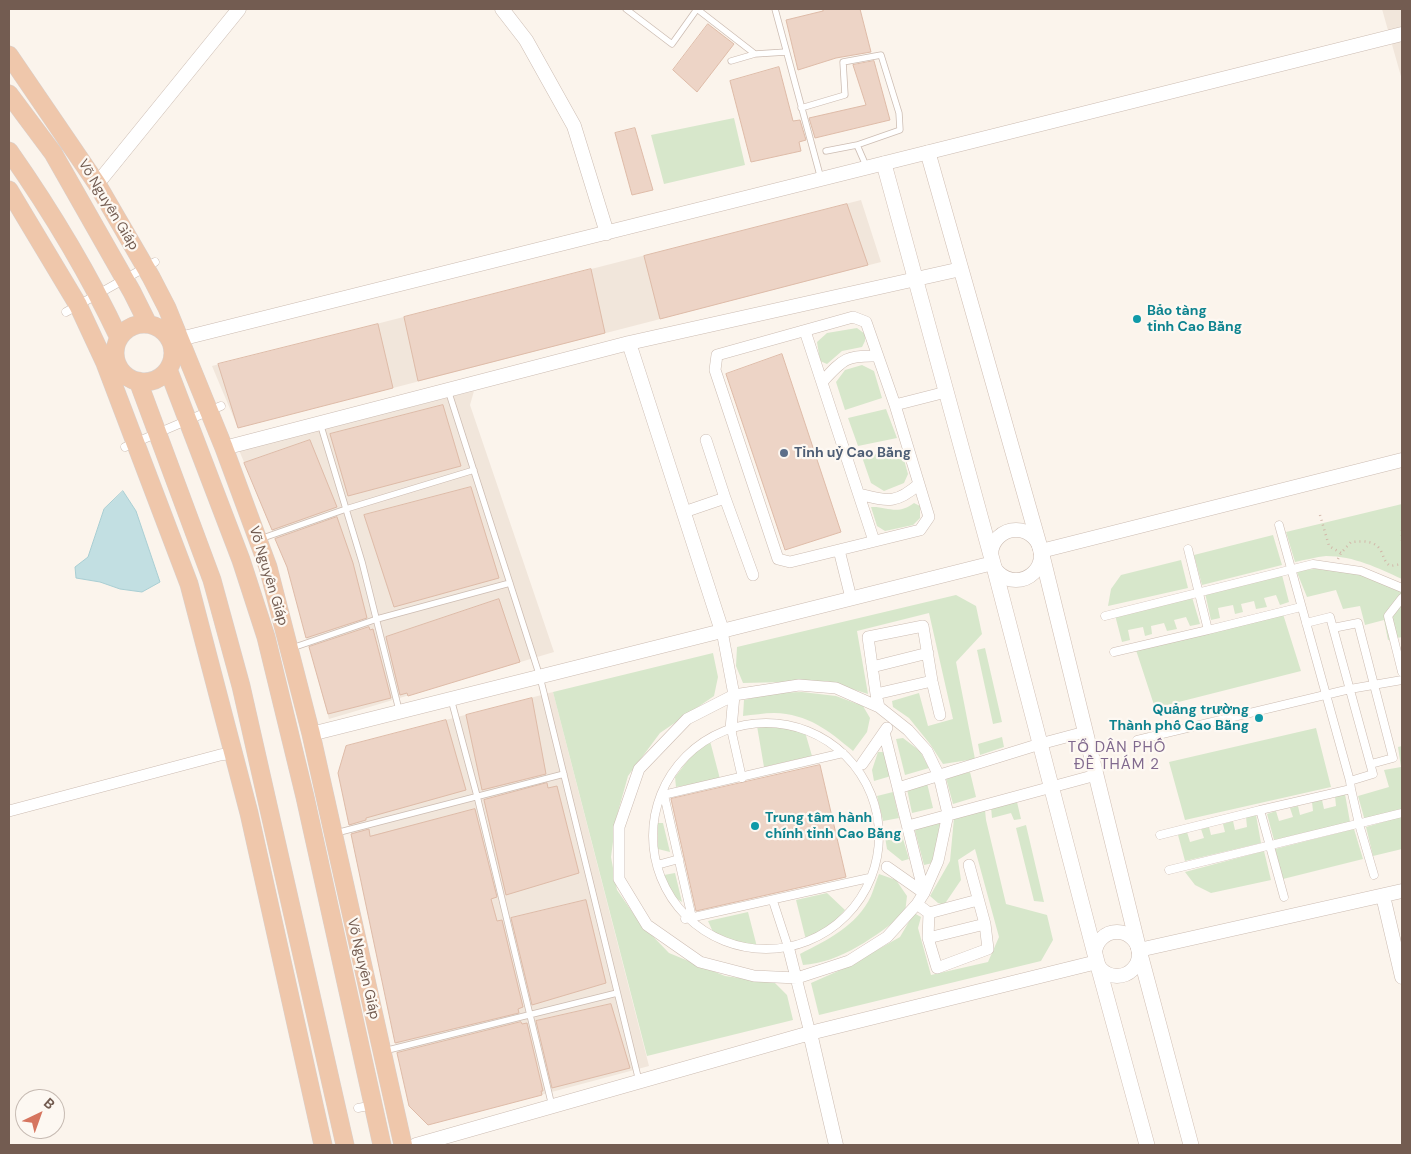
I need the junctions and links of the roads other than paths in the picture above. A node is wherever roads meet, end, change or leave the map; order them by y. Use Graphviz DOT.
graph roads {
  1 [pos="239,9"];
  2 [pos="502,9"];
  3 [pos="626,9"];
  4 [pos="697,9"];
  5 [pos="775,9"];
  6 [pos="1402,34"];
  7 [pos="786,52"];
  8 [pos="755,54"];
  9 [pos="9,55"];
  10 [pos="732,61"];
  11 [pos="9,94"];
  12 [pos="801,108"];
  13 [pos="857,145"];
  14 [pos="9,151"];
  15 [pos="826,151"];
  16 [pos="928,152"];
  17 [pos="884,164"];
  18 [pos="867,168"];
  19 [pos="821,179"];
  20 [pos="97,184"];
  21 [pos="9,190"];
  22 [pos="77,196"];
  23 [pos="607,233"];
  24 [pos="151,265"];
  25 [pos="961,269"];
  26 [pos="125,279"];
  27 [pos="916,280"];
  28 [pos="98,294"];
  29 [pos="72,309"];
  30 [pos="148,324"];
  31 [pos="805,330"];
  32 [pos="119,338"];
  33 [pos="176,341"];
  34 [pos="629,342"];
  35 [pos="878,356"];
  36 [pos="112,365"];
  37 [pos="168,369"];
  38 [pos="138,380"];
  39 [pos="822,382"];
  40 [pos="448,390"];
  41 [pos="946,392"];
  42 [pos="895,405"];
  43 [pos="215,409"];
  44 [pos="188,420"];
  45 [pos="320,423"];
  46 [pos="157,434"];
  47 [pos="706,440"];
  48 [pos="130,445"];
  49 [pos="224,448"];
  50 [pos="1402,460"];
  51 [pos="474,470"];
  52 [pos="919,484"];
  53 [pos="859,494"];
  54 [pos="726,498"];
  55 [pos="346,509"];
  56 [pos="684,512"];
  57 [pos="1279,525"];
  58 [pos="258,540"];
  59 [pos="874,541"];
  60 [pos="1188,549"];
  61 [pos="839,550"];
  62 [pos="1041,551"];
  63 [pos="992,562"];
  64 [pos="1291,569"];
  65 [pos="753,575"];
  66 [pos="510,583"];
  67 [pos="1402,588"];
  68 [pos="1199,593"];
  69 [pos="851,598"];
  70 [pos="1402,598"];
  71 [pos="1301,607"];
  72 [pos="1105,616"];
  73 [pos="377,619"];
  74 [pos="1306,623"];
  75 [pos="1334,628"];
  76 [pos="1208,630"];
  77 [pos="722,631"];
  78 [pos="289,649"];
  79 [pos="1114,652"];
  80 [pos="928,654"];
  81 [pos="872,667"];
  82 [pos="1402,672"];
  83 [pos="540,677"];
  84 [pos="932,680"];
  85 [pos="1402,680"];
  86 [pos="1375,685"];
  87 [pos="1350,690"];
  88 [pos="876,694"];
  89 [pos="734,695"];
  90 [pos="1326,696"];
  91 [pos="451,699"];
  92 [pos="879,707"];
  93 [pos="400,712"];
  94 [pos="940,715"];
  95 [pos="894,718"];
  96 [pos="731,728"];
  97 [pos="884,732"];
  98 [pos="1085,732"];
  99 [pos="310,734"];
  100 [pos="291,740"];
  101 [pos="1137,740"];
  102 [pos="1040,744"];
  103 [pos="234,753"];
  104 [pos="843,753"];
  105 [pos="858,764"];
  106 [pos="1371,764"];
  107 [pos="564,774"];
  108 [pos="1096,775"];
  109 [pos="939,776"];
  110 [pos="742,778"];
  111 [pos="1351,785"];
  112 [pos="1052,787"];
  113 [pos="898,788"];
  114 [pos="664,795"];
  115 [pos="478,796"];
  116 [pos="1260,810"];
  117 [pos="9,811"];
  118 [pos="1402,813"];
  119 [pos="948,814"];
  120 [pos="1359,824"];
  121 [pos="908,826"];
  122 [pos="333,834"];
  123 [pos="1160,835"];
  124 [pos="1269,845"];
  125 [pos="679,859"];
  126 [pos="875,859"];
  127 [pos="657,865"];
  128 [pos="969,865"];
  129 [pos="887,867"];
  130 [pos="1169,870"];
  131 [pos="1374,875"];
  132 [pos="869,878"];
  133 [pos="1402,891"];
  134 [pos="924,892"];
  135 [pos="1383,896"];
  136 [pos="1284,897"];
  137 [pos="978,900"];
  138 [pos="773,901"];
  139 [pos="917,904"];
  140 [pos="930,913"];
  141 [pos="689,919"];
  142 [pos="985,924"];
  143 [pos="928,938"];
  144 [pos="789,950"];
  145 [pos="1139,950"];
  146 [pos="1097,962"];
  147 [pos="1402,977"];
  148 [pos="797,978"];
  149 [pos="617,993"];
  150 [pos="530,1015"];
  151 [pos="810,1033"];
  152 [pos="382,1051"];
  153 [pos="639,1082"];
  154 [pos="382,1103"];
  155 [pos="552,1106"];
  156 [pos="327,1114"];
  157 [pos="323,1145"];
  158 [pos="345,1145"];
  159 [pos="382,1145"];
  160 [pos="403,1145"];
  161 [pos="416,1145"];
  162 [pos="836,1145"];
  163 [pos="1147,1145"];
  164 [pos="1191,1145"];
  1 -- 20 [label="street"];
  2 -- 23 [label="street"];
  3 -- 4 [label="lane"];
  4 -- 8 [label="lane"];
  5 -- 7 [label="lane"];
  6 -- 16 [label="street"];
  7 -- 8 [label="lane"];
  7 -- 12 [label="lane"];
  8 -- 10 [label="lane"];
  9 -- 20 [label="highway, Võ Nguyên Giáp"];
  11 -- 22 [label="highway, Võ Nguyên Giáp"];
  12 -- 13 [label="lane"];
  12 -- 19 [label="lane"];
  13 -- 15 [label="lane"];
  13 -- 18 [label="lane"];
  14 -- 28 [label="highway"];
  16 -- 17 [label="street"];
  16 -- 25 [label="main road"];
  17 -- 18 [label="street"];
  17 -- 27 [label="main road"];
  18 -- 19 [label="street"];
  19 -- 23 [label="street"];
  20 -- 22 [label="highway"];
  20 -- 24 [label="highway, Võ Nguyên Giáp"];
  21 -- 29 [label="highway"];
  22 -- 26 [label="highway, Võ Nguyên Giáp"];
  23 -- 33 [label="street"];
  24 -- 26 [label="street"];
  24 -- 33 [label="highway, Võ Nguyên Giáp"];
  25 -- 27 [label="street"];
  25 -- 62 [label="main road"];
  26 -- 28 [label="street"];
  26 -- 30 [label="highway, Võ Nguyên Giáp"];
  27 -- 34 [label="street"];
  27 -- 41 [label="main road"];
  28 -- 29 [label="street"];
  28 -- 32 [label="highway"];
  29 -- 36 [label="highway"];
  30 -- 32 [label="highway"];
  30 -- 33 [label="highway, Võ Nguyên Giáp"];
  31 -- 35 [label="street"];
  31 -- 39 [label="street"];
  31 -- 61 [label="street"];
  32 -- 36 [label="highway"];
  33 -- 37 [label="highway, Võ Nguyên Giáp"];
  33 -- 43 [label="highway, Võ Nguyên Giáp"];
  34 -- 40 [label="street"];
  34 -- 56 [label="street"];
  35 -- 39 [label="street"];
  35 -- 42 [label="street"];
  36 -- 38 [label="highway"];
  36 -- 48 [label="highway"];
  37 -- 38 [label="highway"];
  37 -- 44 [label="highway, Võ Nguyên Giáp"];
  38 -- 46 [label="highway"];
  39 -- 53 [label="street"];
  40 -- 45 [label="street"];
  40 -- 51 [label="lane"];
  41 -- 42 [label="street"];
  41 -- 63 [label="main road"];
  42 -- 52 [label="street"];
  43 -- 44 [label="street"];
  43 -- 49 [label="highway, Võ Nguyên Giáp"];
  44 -- 46 [label="street"];
  44 -- 100 [label="highway, Võ Nguyên Giáp"];
  45 -- 49 [label="street"];
  45 -- 55 [label="lane"];
  46 -- 48 [label="street"];
  46 -- 156 [label="highway"];
  47 -- 54 [label="street"];
  48 -- 103 [label="highway"];
  49 -- 58 [label="highway, Võ Nguyên Giáp"];
  50 -- 62 [label="street"];
  51 -- 55 [label="lane"];
  51 -- 66 [label="lane"];
  52 -- 53 [label="street"];
  52 -- 59 [label="street"];
  53 -- 59 [label="street"];
  54 -- 56 [label="street"];
  54 -- 65 [label="street"];
  55 -- 58 [label="lane"];
  55 -- 73 [label="lane"];
  56 -- 77 [label="street"];
  57 -- 64 [label="street"];
  58 -- 78 [label="highway, Võ Nguyên Giáp"];
  59 -- 61 [label="street"];
  60 -- 68 [label="street"];
  61 -- 69 [label="street"];
  62 -- 63 [label="street"];
  62 -- 63 [label="street"];
  62 -- 98 [label="main road"];
  63 -- 69 [label="street"];
  63 -- 102 [label="main road"];
  64 -- 67 [label="street"];
  64 -- 68 [label="street"];
  64 -- 71 [label="street"];
  66 -- 73 [label="lane"];
  66 -- 83 [label="lane"];
  68 -- 72 [label="street"];
  68 -- 76 [label="street"];
  69 -- 77 [label="street"];
  70 -- 82 [label="street"];
  71 -- 74 [label="street"];
  71 -- 76 [label="street"];
  73 -- 78 [label="lane"];
  73 -- 93 [label="lane"];
  74 -- 75 [label="street"];
  74 -- 90 [label="street"];
  75 -- 86 [label="street"];
  75 -- 87 [label="street"];
  76 -- 79 [label="street"];
  77 -- 83 [label="street"];
  77 -- 89 [label="street"];
  78 -- 99 [label="highway, Võ Nguyên Giáp"];
  80 -- 81 [label="street"];
  80 -- 81 [label="street"];
  80 -- 84 [label="street"];
  81 -- 88 [label="street"];
  83 -- 91 [label="street"];
  83 -- 107 [label="lane"];
  84 -- 88 [label="street"];
  84 -- 94 [label="street"];
  85 -- 86 [label="street"];
  86 -- 87 [label="street"];
  86 -- 106 [label="street"];
  87 -- 90 [label="street"];
  87 -- 106 [label="street"];
  88 -- 92 [label="street"];
  89 -- 92 [label="street"];
  89 -- 96 [label="street"];
  89 -- 148 [label="street"];
  90 -- 101 [label="street"];
  90 -- 111 [label="street"];
  91 -- 93 [label="street"];
  91 -- 115 [label="lane"];
  92 -- 95 [label="street"];
  93 -- 99 [label="street"];
  95 -- 97 [label="street"];
  95 -- 109 [label="street"];
  96 -- 104 [label="street"];
  96 -- 110 [label="street"];
  96 -- 114 [label="street"];
  97 -- 105 [label="street"];
  97 -- 113 [label="street"];
  98 -- 102 [label="street"];
  98 -- 108 [label="main road"];
  99 -- 100 [label="highway"];
  99 -- 122 [label="highway, Võ Nguyên Giáp"];
  100 -- 154 [label="highway, Võ Nguyên Giáp"];
  102 -- 109 [label="street"];
  102 -- 112 [label="main road"];
  103 -- 117 [label="street"];
  103 -- 156 [label="highway"];
  104 -- 105 [label="street"];
  104 -- 110 [label="street"];
  105 -- 126 [label="street"];
  106 -- 111 [label="street"];
  107 -- 115 [label="lane"];
  107 -- 149 [label="lane"];
  108 -- 112 [label="street"];
  108 -- 145 [label="main road"];
  109 -- 113 [label="street"];
  109 -- 119 [label="street"];
  110 -- 114 [label="street"];
  111 -- 116 [label="street"];
  111 -- 120 [label="street"];
  112 -- 119 [label="street"];
  112 -- 146 [label="main road"];
  113 -- 121 [label="street"];
  114 -- 125 [label="street"];
  114 -- 127 [label="street"];
  115 -- 122 [label="lane"];
  115 -- 150 [label="lane"];
  116 -- 123 [label="street"];
  116 -- 124 [label="street"];
  118 -- 120 [label="street"];
  119 -- 121 [label="street"];
  119 -- 134 [label="street"];
  120 -- 124 [label="street"];
  120 -- 131 [label="street"];
  121 -- 134 [label="street"];
  122 -- 152 [label="highway, Võ Nguyên Giáp"];
  124 -- 130 [label="street"];
  124 -- 136 [label="street"];
  125 -- 127 [label="street"];
  125 -- 141 [label="street"];
  126 -- 129 [label="street"];
  126 -- 132 [label="street"];
  127 -- 141 [label="street"];
  128 -- 137 [label="street"];
  129 -- 134 [label="street"];
  132 -- 138 [label="street"];
  132 -- 144 [label="street"];
  133 -- 135 [label="street"];
  134 -- 139 [label="street"];
  135 -- 145 [label="street"];
  135 -- 147 [label="street"];
  137 -- 140 [label="street"];
  137 -- 142 [label="street"];
  138 -- 141 [label="street"];
  138 -- 144 [label="street"];
  139 -- 140 [label="street"];
  139 -- 148 [label="street"];
  140 -- 143 [label="street"];
  141 -- 144 [label="street"];
  142 -- 143 [label="street"];
  142 -- 143 [label="street"];
  144 -- 148 [label="street"];
  145 -- 146 [label="street"];
  145 -- 146 [label="street"];
  145 -- 164 [label="main road"];
  146 -- 151 [label="street"];
  146 -- 163 [label="main road"];
  148 -- 151 [label="street"];
  149 -- 150 [label="lane"];
  149 -- 153 [label="lane"];
  150 -- 152 [label="lane"];
  150 -- 155 [label="lane"];
  151 -- 153 [label="street"];
  151 -- 162 [label="street"];
  152 -- 154 [label="highway, Võ Nguyên Giáp"];
  153 -- 155 [label="street"];
  154 -- 159 [label="highway, Võ Nguyên Giáp"];
  154 -- 160 [label="highway, Võ Nguyên Giáp"];
  155 -- 161 [label="street"];
  156 -- 157 [label="highway"];
  156 -- 158 [label="highway"];
}
